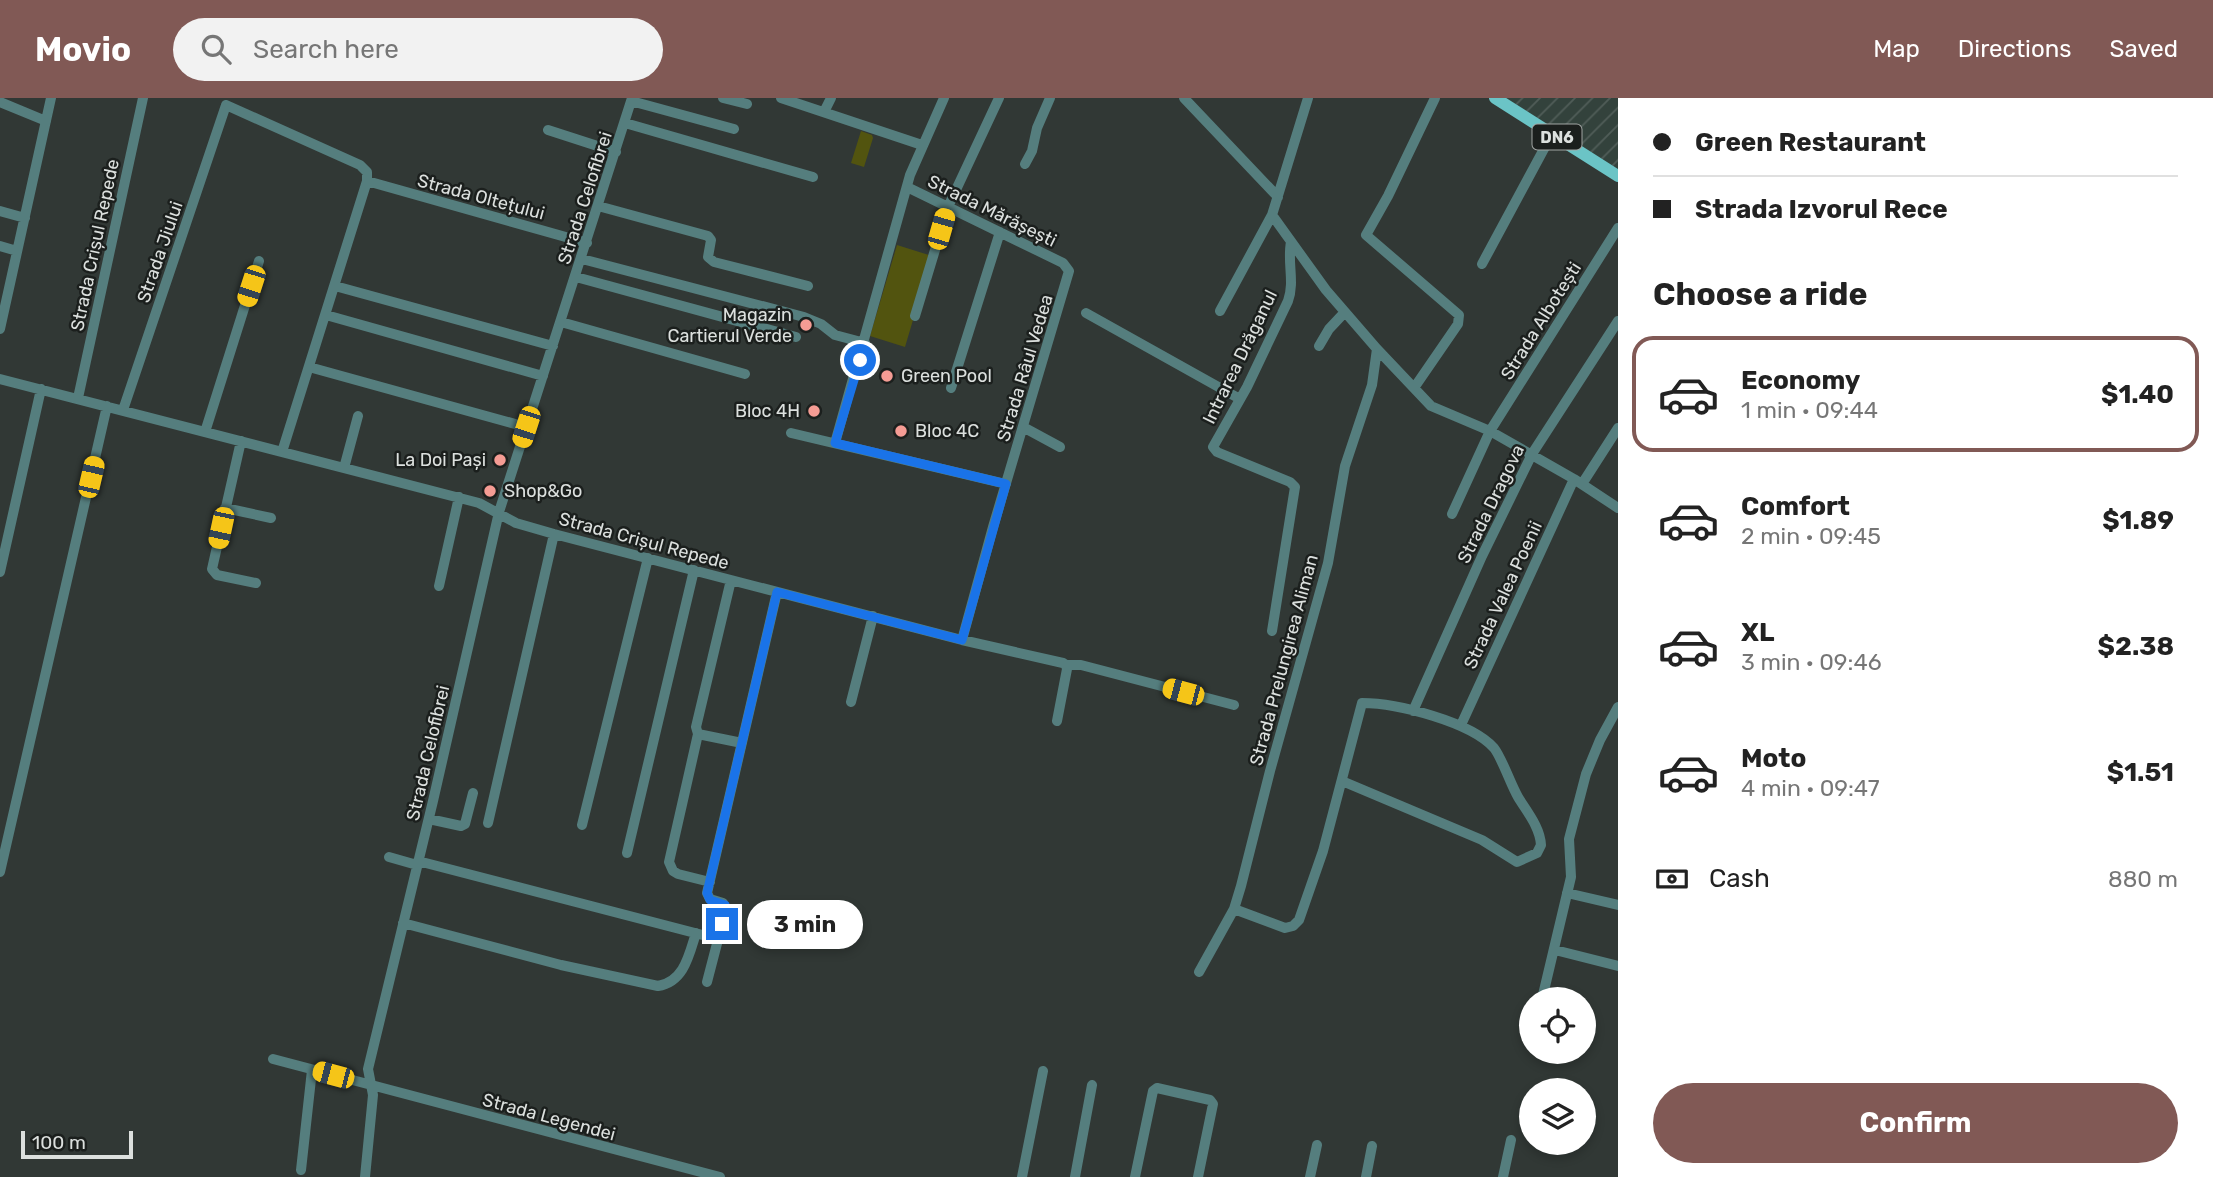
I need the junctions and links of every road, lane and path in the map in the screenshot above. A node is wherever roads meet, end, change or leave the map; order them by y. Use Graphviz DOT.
graph roads {
  1 [pos="51,98"];
  2 [pos="143,98"];
  3 [pos="723,98"];
  4 [pos="831,98"];
  5 [pos="944,98"];
  6 [pos="999,98"];
  7 [pos="1050,98"];
  8 [pos="1184,98"];
  9 [pos="1307,98"];
  10 [pos="1435,98"];
  11 [pos="1495,98"];
  12 [pos="788,99"];
  13 [pos="631,100"];
  14 [pos="0,102"];
  15 [pos="224,102"];
  16 [pos="747,104"];
  17 [pos="824,113"];
  18 [pos="46,121"];
  19 [pos="625,123"];
  20 [pos="734,129"];
  21 [pos="548,130"];
  22 [pos="1552,134"];
  23 [pos="922,145"];
  24 [pos="616,152"];
  25 [pos="1025,164"];
  26 [pos="1618,176"];
  27 [pos="813,177"];
  28 [pos="367,181"];
  29 [pos="907,187"];
  30 [pos="1278,197"];
  31 [pos="598,206"];
  32 [pos="948,207"];
  33 [pos="0,211"];
  34 [pos="1272,215"];
  35 [pos="25,218"];
  36 [pos="1618,228"];
  37 [pos="1000,232"];
  38 [pos="1291,242"];
  39 [pos="587,243"];
  40 [pos="0,246"];
  41 [pos="17,250"];
  42 [pos="582,259"];
  43 [pos="259,261"];
  44 [pos="1063,263"];
  45 [pos="1482,264"];
  46 [pos="576,277"];
  47 [pos="335,286"];
  48 [pos="808,286"];
  49 [pos="1220,311"];
  50 [pos="1345,312"];
  51 [pos="1086,313"];
  52 [pos="326,315"];
  53 [pos="915,316"];
  54 [pos="1618,321"];
  55 [pos="561,322"];
  56 [pos="0,329"];
  57 [pos="796,337"];
  58 [pos="865,343"];
  59 [pos="553,346"];
  60 [pos="1319,346"];
  61 [pos="1377,349"];
  62 [pos="309,367"];
  63 [pos="745,374"];
  64 [pos="543,376"];
  65 [pos="0,379"];
  66 [pos="41,388"];
  67 [pos="951,388"];
  68 [pos="1414,388"];
  69 [pos="78,398"];
  70 [pos="1240,398"];
  71 [pos="107,406"];
  72 [pos="124,410"];
  73 [pos="359,416"];
  74 [pos="526,427"];
  75 [pos="1023,427"];
  76 [pos="1618,428"];
  77 [pos="1490,431"];
  78 [pos="205,432"];
  79 [pos="791,433"];
  80 [pos="241,441"];
  81 [pos="835,443"];
  82 [pos="1059,447"];
  83 [pos="282,452"];
  84 [pos="1532,454"];
  85 [pos="344,468"];
  86 [pos="1578,482"];
  87 [pos="1006,484"];
  88 [pos="459,497"];
  89 [pos="225,508"];
  90 [pos="1618,508"];
  91 [pos="499,512"];
  92 [pos="1452,514"];
  93 [pos="271,518"];
  94 [pos="554,534"];
  95 [pos="648,558"];
  96 [pos="694,570"];
  97 [pos="0,572"];
  98 [pos="731,580"];
  99 [pos="256,583"];
  100 [pos="439,586"];
  101 [pos="777,592"];
  102 [pos="873,616"];
  103 [pos="1272,631"];
  104 [pos="962,640"];
  105 [pos="1066,665"];
  106 [pos="851,702"];
  107 [pos="1234,705"];
  108 [pos="1618,706"];
  109 [pos="1413,711"];
  110 [pos="1057,721"];
  111 [pos="1461,725"];
  112 [pos="698,734"];
  113 [pos="742,743"];
  114 [pos="1342,781"];
  115 [pos="474,793"];
  116 [pos="429,818"];
  117 [pos="488,823"];
  118 [pos="582,825"];
  119 [pos="627,853"];
  120 [pos="389,857"];
  121 [pos="418,863"];
  122 [pos="0,872"];
  123 [pos="710,882"];
  124 [pos="1567,893"];
  125 [pos="1618,905"];
  126 [pos="1234,909"];
  127 [pos="403,923"];
  128 [pos="696,933"];
  129 [pos="718,939"];
  130 [pos="1555,950"];
  131 [pos="1618,966"];
  132 [pos="1199,972"];
  133 [pos="707,982"];
  134 [pos="1545,987"];
  135 [pos="273,1059"];
  136 [pos="313,1070"];
  137 [pos="1043,1071"];
  138 [pos="1092,1085"];
  139 [pos="370,1086"];
  140 [pos="1511,1140"];
  141 [pos="1317,1145"];
  142 [pos="1372,1146"];
  143 [pos="301,1170"];
  144 [pos="365,1177"];
  145 [pos="720,1177"];
  146 [pos="1022,1177"];
  147 [pos="1075,1177"];
  148 [pos="1135,1177"];
  149 [pos="1198,1177"];
  150 [pos="1310,1177"];
  151 [pos="1366,1177"];
  152 [pos="1503,1177"];
  1 -- 18 [label="street"];
  2 -- 69 [label="street, Strada Crișul Repede"];
  3 -- 16 [label="street"];
  4 -- 17 [label="street"];
  5 -- 23 [label="street"];
  6 -- 32 [label="street"];
  7 -- 25 [label="street"];
  8 -- 30 [label="street"];
  9 -- 30 [label="street"];
  10 -- 68 [label="street"];
  11 -- 22 [label="main road, DN6"];
  12 -- 17 [label="street"];
  13 -- 19 [label="street, Strada Celofibrei"];
  13 -- 20 [label="street"];
  14 -- 18 [label="street"];
  15 -- 28 [label="street"];
  15 -- 72 [label="street, Strada Jiului"];
  17 -- 23 [label="street"];
  18 -- 35 [label="street"];
  19 -- 24 [label="street, Strada Celofibrei"];
  19 -- 27 [label="street"];
  21 -- 24 [label="street"];
  22 -- 26 [label="main road, DN6"];
  22 -- 45 [label="street"];
  23 -- 29 [label="street"];
  24 -- 31 [label="street, Strada Celofibrei"];
  28 -- 39 [label="street, Strada Oltețului"];
  28 -- 47 [label="street"];
  29 -- 32 [label="street, Strada Mărășești"];
  29 -- 58 [label="street"];
  30 -- 34 [label="street"];
  31 -- 39 [label="street, Strada Celofibrei"];
  31 -- 48 [label="street"];
  32 -- 37 [label="street, Strada Mărășești"];
  32 -- 53 [label="street"];
  33 -- 35 [label="street"];
  34 -- 38 [label="street"];
  34 -- 49 [label="street"];
  35 -- 41 [label="street"];
  36 -- 77 [label="street, Strada Albotești"];
  37 -- 44 [label="street, Strada Mărășești"];
  37 -- 67 [label="street"];
  38 -- 50 [label="street"];
  38 -- 70 [label="street, Intrarea Drăganul"];
  39 -- 42 [label="street, Strada Celofibrei"];
  40 -- 41 [label="street"];
  41 -- 56 [label="street"];
  42 -- 46 [label="street, Strada Celofibrei"];
  42 -- 58 [label="street"];
  43 -- 78 [label="street"];
  44 -- 75 [label="street, Strada Râul Vedea"];
  46 -- 55 [label="street, Strada Celofibrei"];
  46 -- 57 [label="street"];
  47 -- 52 [label="street"];
  47 -- 59 [label="street"];
  50 -- 60 [label="street"];
  50 -- 61 [label="street"];
  51 -- 70 [label="street"];
  52 -- 62 [label="street"];
  52 -- 64 [label="street"];
  54 -- 84 [label="street, Strada Dragova"];
  55 -- 59 [label="street, Strada Celofibrei"];
  55 -- 63 [label="street"];
  58 -- 81 [label="street"];
  59 -- 64 [label="street, Strada Celofibrei"];
  61 -- 68 [label="street"];
  61 -- 126 [label="street, Strada Prelungirea Aliman"];
  62 -- 74 [label="street"];
  62 -- 83 [label="street"];
  64 -- 74 [label="street, Strada Celofibrei"];
  65 -- 66 [label="street, Strada Crișul Repede"];
  66 -- 69 [label="street, Strada Crișul Repede"];
  66 -- 97 [label="street"];
  68 -- 77 [label="street"];
  69 -- 71 [label="street, Strada Crișul Repede"];
  70 -- 103 [label="street, Intrarea Drăganul"];
  71 -- 72 [label="street, Strada Crișul Repede"];
  71 -- 122 [label="street"];
  72 -- 78 [label="street, Strada Crișul Repede"];
  73 -- 85 [label="street"];
  74 -- 91 [label="street, Strada Celofibrei"];
  75 -- 82 [label="street"];
  75 -- 87 [label="street, Strada Râul Vedea"];
  76 -- 86 [label="street, Strada Valea Poenii"];
  77 -- 84 [label="street"];
  77 -- 92 [label="street, Strada Albotești"];
  78 -- 80 [label="street, Strada Crișul Repede"];
  79 -- 81 [label="street"];
  80 -- 83 [label="street, Strada Crișul Repede"];
  80 -- 89 [label="street"];
  81 -- 87 [label="street"];
  83 -- 85 [label="street, Strada Crișul Repede"];
  84 -- 86 [label="street"];
  84 -- 109 [label="street, Strada Dragova"];
  85 -- 88 [label="street, Strada Crișul Repede"];
  86 -- 90 [label="street"];
  86 -- 111 [label="street, Strada Valea Poenii"];
  87 -- 104 [label="street, Strada Râul Vedea"];
  88 -- 91 [label="street, Strada Crișul Repede"];
  88 -- 100 [label="street"];
  89 -- 93 [label="street"];
  89 -- 99 [label="street"];
  91 -- 94 [label="street, Strada Crișul Repede"];
  91 -- 116 [label="street, Strada Celofibrei"];
  94 -- 95 [label="street, Strada Crișul Repede"];
  94 -- 117 [label="street"];
  95 -- 96 [label="street, Strada Crișul Repede"];
  95 -- 118 [label="street"];
  96 -- 98 [label="street, Strada Crișul Repede"];
  96 -- 119 [label="street"];
  98 -- 101 [label="street, Strada Crișul Repede"];
  98 -- 112 [label="street"];
  101 -- 102 [label="street, Strada Crișul Repede"];
  101 -- 113 [label="street"];
  102 -- 104 [label="street, Strada Crișul Repede"];
  102 -- 106 [label="street"];
  104 -- 105 [label="street, Strada Crișul Repede"];
  105 -- 107 [label="street, Strada Crișul Repede"];
  105 -- 110 [label="street"];
  108 -- 124 [label="street"];
  109 -- 111 [label="street"];
  109 -- 114 [label="street"];
  111 -- 114 [label="street"];
  112 -- 113 [label="street"];
  112 -- 123 [label="street"];
  113 -- 123 [label="street"];
  114 -- 126 [label="street"];
  115 -- 116 [label="street"];
  116 -- 121 [label="street, Strada Celofibrei"];
  120 -- 121 [label="street"];
  121 -- 127 [label="street, Strada Celofibrei"];
  121 -- 128 [label="street"];
  123 -- 129 [label="street"];
  124 -- 125 [label="street"];
  124 -- 130 [label="street"];
  126 -- 132 [label="street, Strada Prelungirea Aliman"];
  127 -- 128 [label="street"];
  127 -- 139 [label="street, Strada Celofibrei"];
  128 -- 129 [label="street"];
  129 -- 133 [label="street"];
  130 -- 131 [label="street"];
  130 -- 134 [label="street"];
  135 -- 136 [label="street, Strada Legendei"];
  136 -- 139 [label="street, Strada Legendei"];
  136 -- 143 [label="street"];
  137 -- 146 [label="street"];
  138 -- 147 [label="street"];
  139 -- 144 [label="street, Strada Celofibrei"];
  139 -- 145 [label="street, Strada Legendei"];
  140 -- 152 [label="street"];
  141 -- 150 [label="street"];
  142 -- 151 [label="street"];
  148 -- 149 [label="street"];
}
